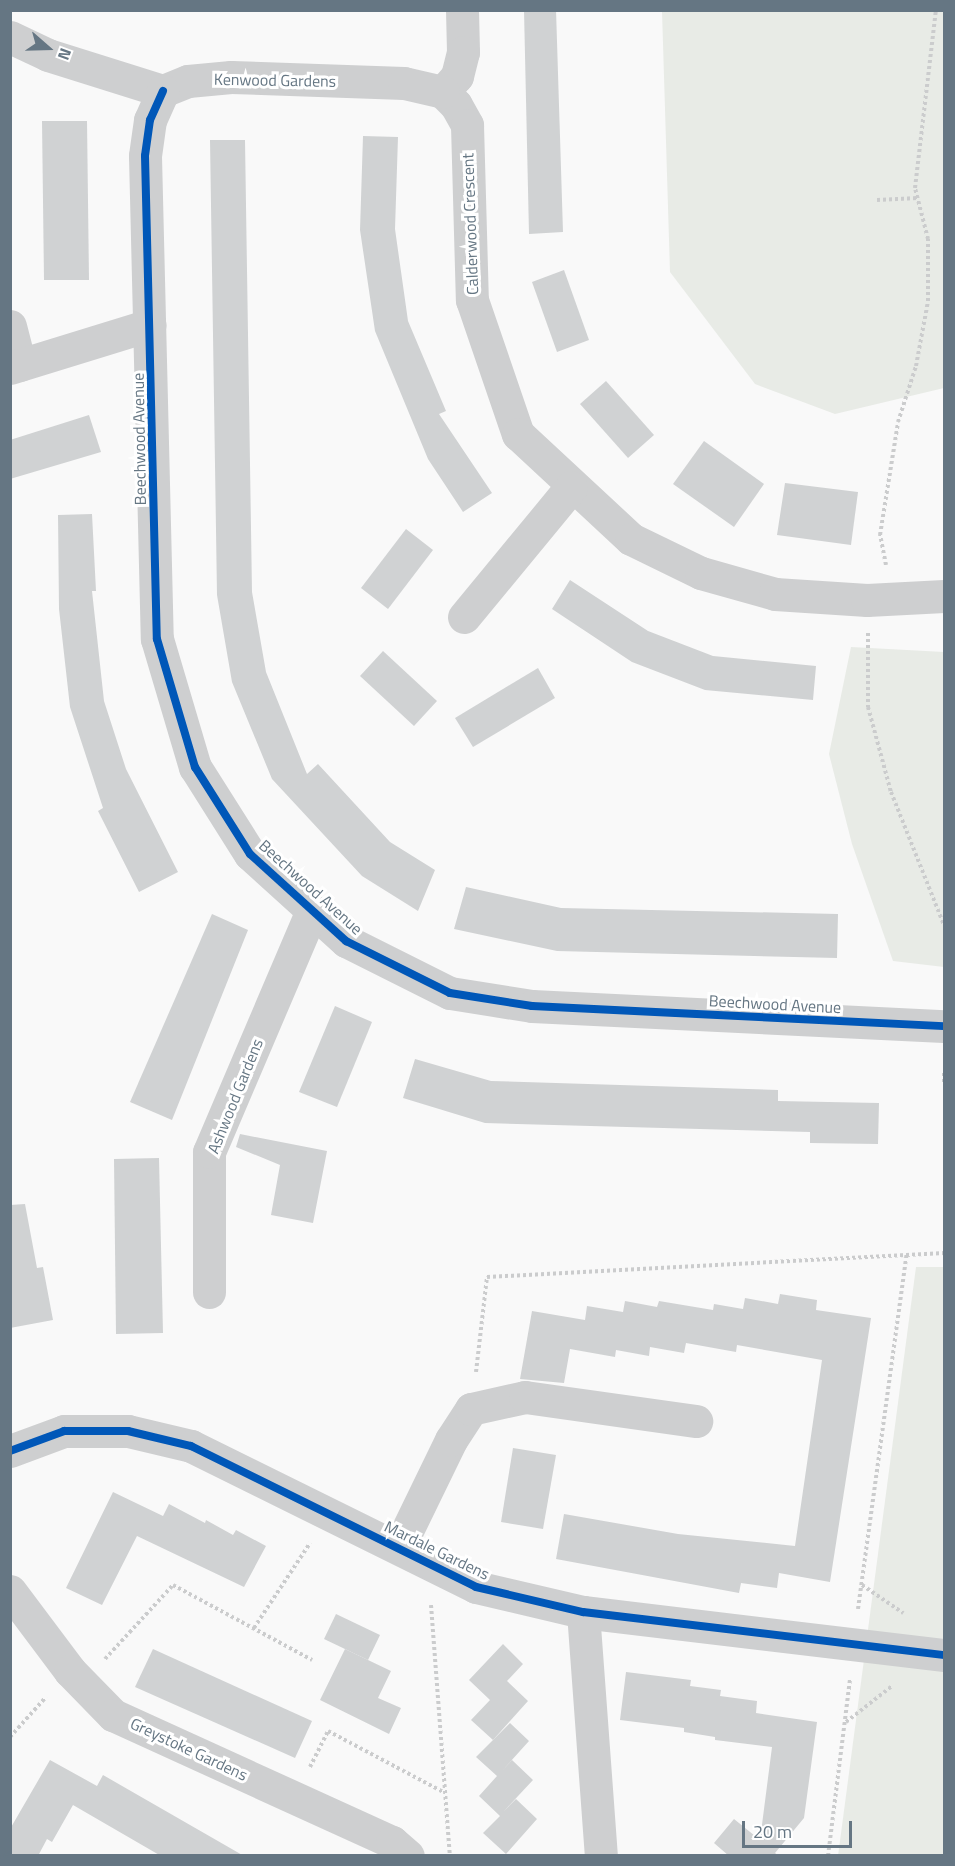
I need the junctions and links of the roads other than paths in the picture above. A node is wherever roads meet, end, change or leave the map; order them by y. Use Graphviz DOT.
graph roads {
  1 [pos="462,10"];
  2 [pos="10,37"];
  3 [pos="163,91"];
  4 [pos="442,92"];
  5 [pos="10,326"];
  6 [pos="150,326"];
  7 [pos="15,367"];
  8 [pos="571,487"];
  9 [pos="945,596"];
  10 [pos="464,617"];
  11 [pos="312,911"];
  12 [pos="945,1026"];
  13 [pos="209,1292"];
  14 [pos="696,1421"];
  15 [pos="10,1451"];
  16 [pos="399,1547"];
  17 [pos="10,1591"];
  18 [pos="583,1612"];
  19 [pos="945,1655"];
  20 [pos="408,1856"];
  21 [pos="601,1856"];
  1 -- 4 [label="street"];
  2 -- 3 [label="street"];
  3 -- 4 [label="street, Kenwood Gardens"];
  3 -- 6 [label="street, Beechwood Avenue"];
  4 -- 8 [label="street, Calderwood Crescent"];
  5 -- 7 [label="street"];
  6 -- 7 [label="street"];
  6 -- 11 [label="street, Beechwood Avenue"];
  8 -- 9 [label="street, Calderwood Crescent"];
  8 -- 10 [label="street"];
  11 -- 12 [label="street, Beechwood Avenue"];
  11 -- 13 [label="street, Ashwood Gardens"];
  14 -- 16 [label="street"];
  15 -- 16 [label="street, Mardale Gardens"];
  16 -- 18 [label="street, Mardale Gardens"];
  17 -- 20 [label="street, Greystoke Gardens"];
  18 -- 19 [label="street, Mardale Gardens"];
  18 -- 21 [label="street"];
}
